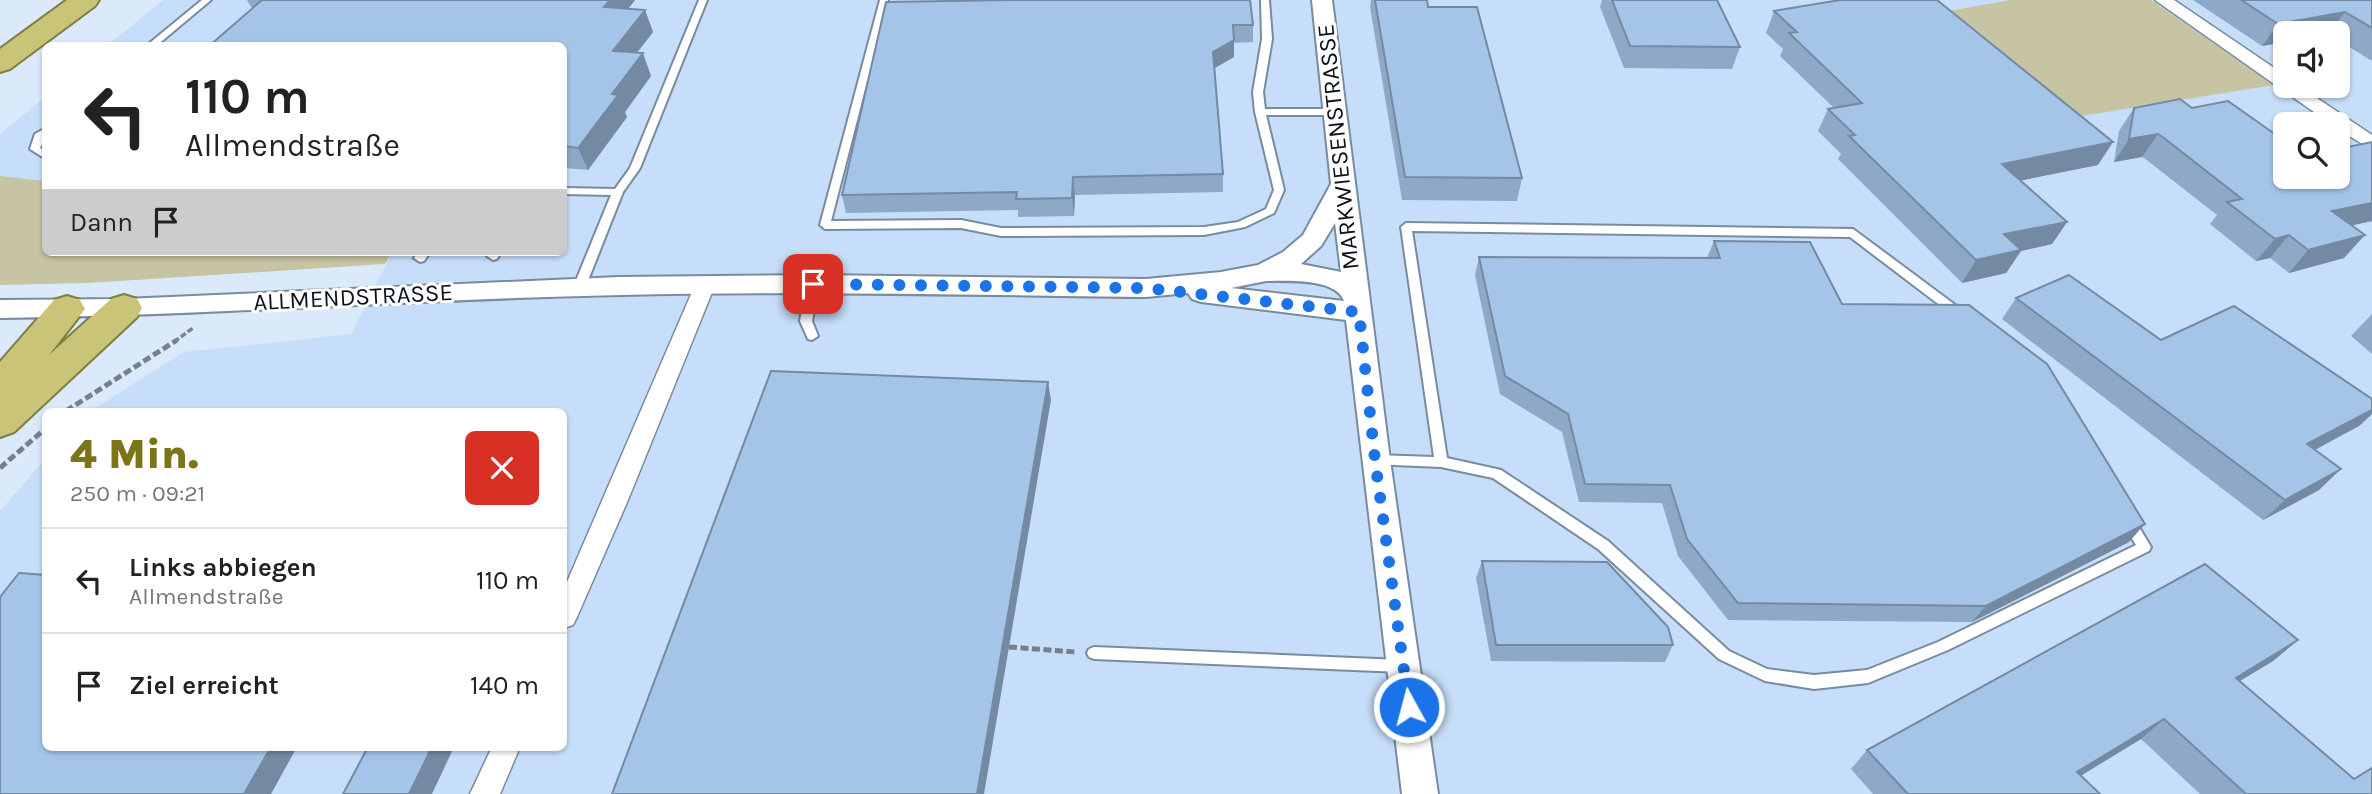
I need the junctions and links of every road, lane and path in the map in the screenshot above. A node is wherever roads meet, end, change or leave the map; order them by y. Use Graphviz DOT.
graph roads {
  1 [pos="46,0"];
  2 [pos="85,0"];
  3 [pos="206,0"];
  4 [pos="703,0"];
  5 [pos="884,0"];
  6 [pos="1265,0"];
  7 [pos="1322,0"];
  8 [pos="2163,0"];
  9 [pos="0,33"];
  10 [pos="155,42"];
  11 [pos="0,63"];
  12 [pos="2273,75"];
  13 [pos="2306,98"];
  14 [pos="1334,111"];
  15 [pos="1260,112"];
  16 [pos="42,134"];
  17 [pos="2372,144"];
  18 [pos="42,153"];
  19 [pos="1343,185"];
  20 [pos="567,191"];
  21 [pos="618,191"];
  22 [pos="1266,272"];
  23 [pos="813,284"];
  24 [pos="705,285"];
  25 [pos="579,288"];
  26 [pos="1146,288"];
  27 [pos="1357,303"];
  28 [pos="215,304"];
  29 [pos="124,308"];
  30 [pos="0,309"];
  31 [pos="66,309"];
  32 [pos="1969,322"];
  33 [pos="812,336"];
  34 [pos="0,388"];
  35 [pos="70,408"];
  36 [pos="0,422"];
  37 [pos="42,431"];
  38 [pos="1375,460"];
  39 [pos="1441,461"];
  40 [pos="0,468"];
  41 [pos="2124,513"];
  42 [pos="567,610"];
  43 [pos="1009,647"];
  44 [pos="1094,653"];
  45 [pos="1404,666"];
  46 [pos="504,751"];
  47 [pos="485,794"];
  48 [pos="1420,794"];
  1 -- 9 [label="highway"];
  2 -- 11 [label="highway"];
  3 -- 10 [label="lane"];
  4 -- 21 [label="lane"];
  5 -- 15 [label="lane"];
  6 -- 15 [label="lane"];
  7 -- 14 [label="street, MARKWIESENSTRASSE"];
  8 -- 12 [label="street"];
  13 -- 17 [label="street"];
  14 -- 15 [label="lane"];
  14 -- 19 [label="street, MARKWIESENSTRASSE"];
  16 -- 18 [label="lane"];
  19 -- 22 [label="street"];
  19 -- 27 [label="street, MARKWIESENSTRASSE"];
  20 -- 21 [label="lane"];
  21 -- 25 [label="lane"];
  22 -- 26 [label="street, ALLMENDSTRASSE"];
  22 -- 27 [label="street, ALLMENDSTRASSE"];
  23 -- 24 [label="street, ALLMENDSTRASSE"];
  23 -- 26 [label="street, ALLMENDSTRASSE"];
  23 -- 33 [label="lane"];
  24 -- 25 [label="street, ALLMENDSTRASSE"];
  24 -- 42 [label="street"];
  25 -- 28 [label="street, ALLMENDSTRASSE"];
  26 -- 27 [label="street, ALLMENDSTRASSE"];
  27 -- 38 [label="street, MARKWIESENSTRASSE"];
  28 -- 29 [label="street, ALLMENDSTRASSE"];
  28 -- 35 [label="path"];
  29 -- 31 [label="street, ALLMENDSTRASSE"];
  29 -- 36 [label="highway"];
  30 -- 31 [label="street, ALLMENDSTRASSE"];
  31 -- 34 [label="highway"];
  32 -- 39 [label="lane"];
  37 -- 40 [label="path"];
  38 -- 39 [label="lane"];
  38 -- 45 [label="street, MARKWIESENSTRASSE"];
  39 -- 41 [label="lane"];
  43 -- 44 [label="path"];
  44 -- 45 [label="lane"];
  45 -- 48 [label="street, MARKWIESENSTRASSE"];
  46 -- 47 [label="street"];
}
